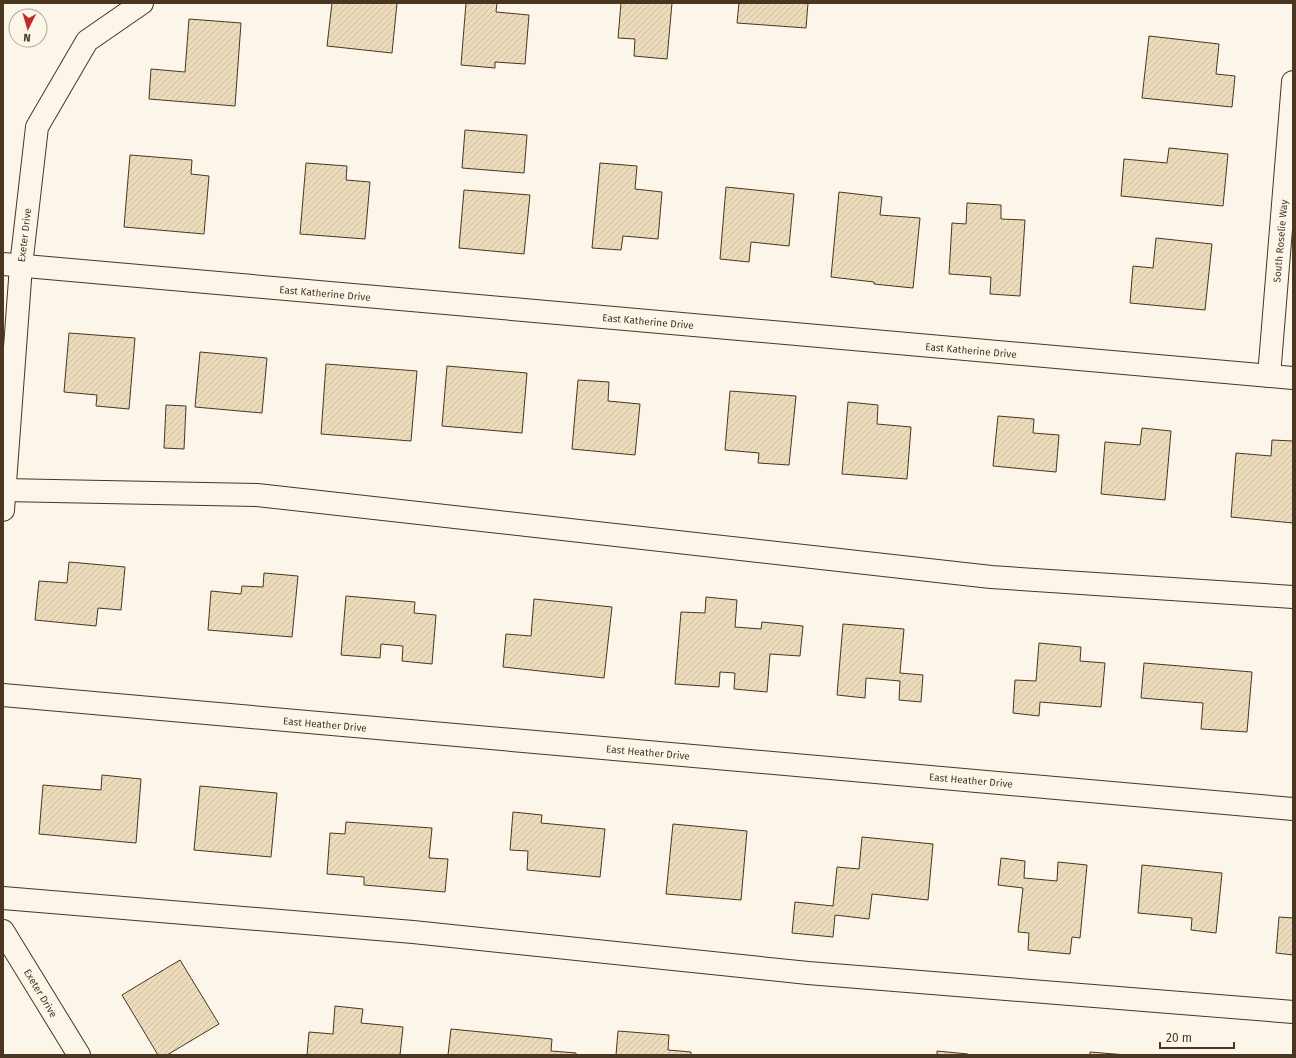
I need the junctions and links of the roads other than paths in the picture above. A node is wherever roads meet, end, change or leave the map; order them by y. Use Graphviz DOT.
graph roads {
  1 [pos="142,3"];
  2 [pos="1293,82"];
  3 [pos="12,265"];
  4 [pos="1269,376"];
  5 [pos="1293,378"];
  6 [pos="3,497"];
  7 [pos="1293,597"];
  8 [pos="3,695"];
  9 [pos="1293,809"];
  10 [pos="3,898"];
  11 [pos="3,931"];
  12 [pos="1293,1012"];
  13 [pos="79,1055"];
  1 -- 3 [label="street, Exeter Drive"];
  2 -- 4 [label="street, South Roselie Way"];
  3 -- 4 [label="street, East Katherine Drive"];
  3 -- 6 [label="street, Exeter Drive"];
  4 -- 5 [label="street, East Katherine Drive"];
  6 -- 7 [label="street"];
  8 -- 9 [label="street, East Heather Drive"];
  10 -- 12 [label="street"];
  11 -- 13 [label="street, Exeter Drive"];
}
